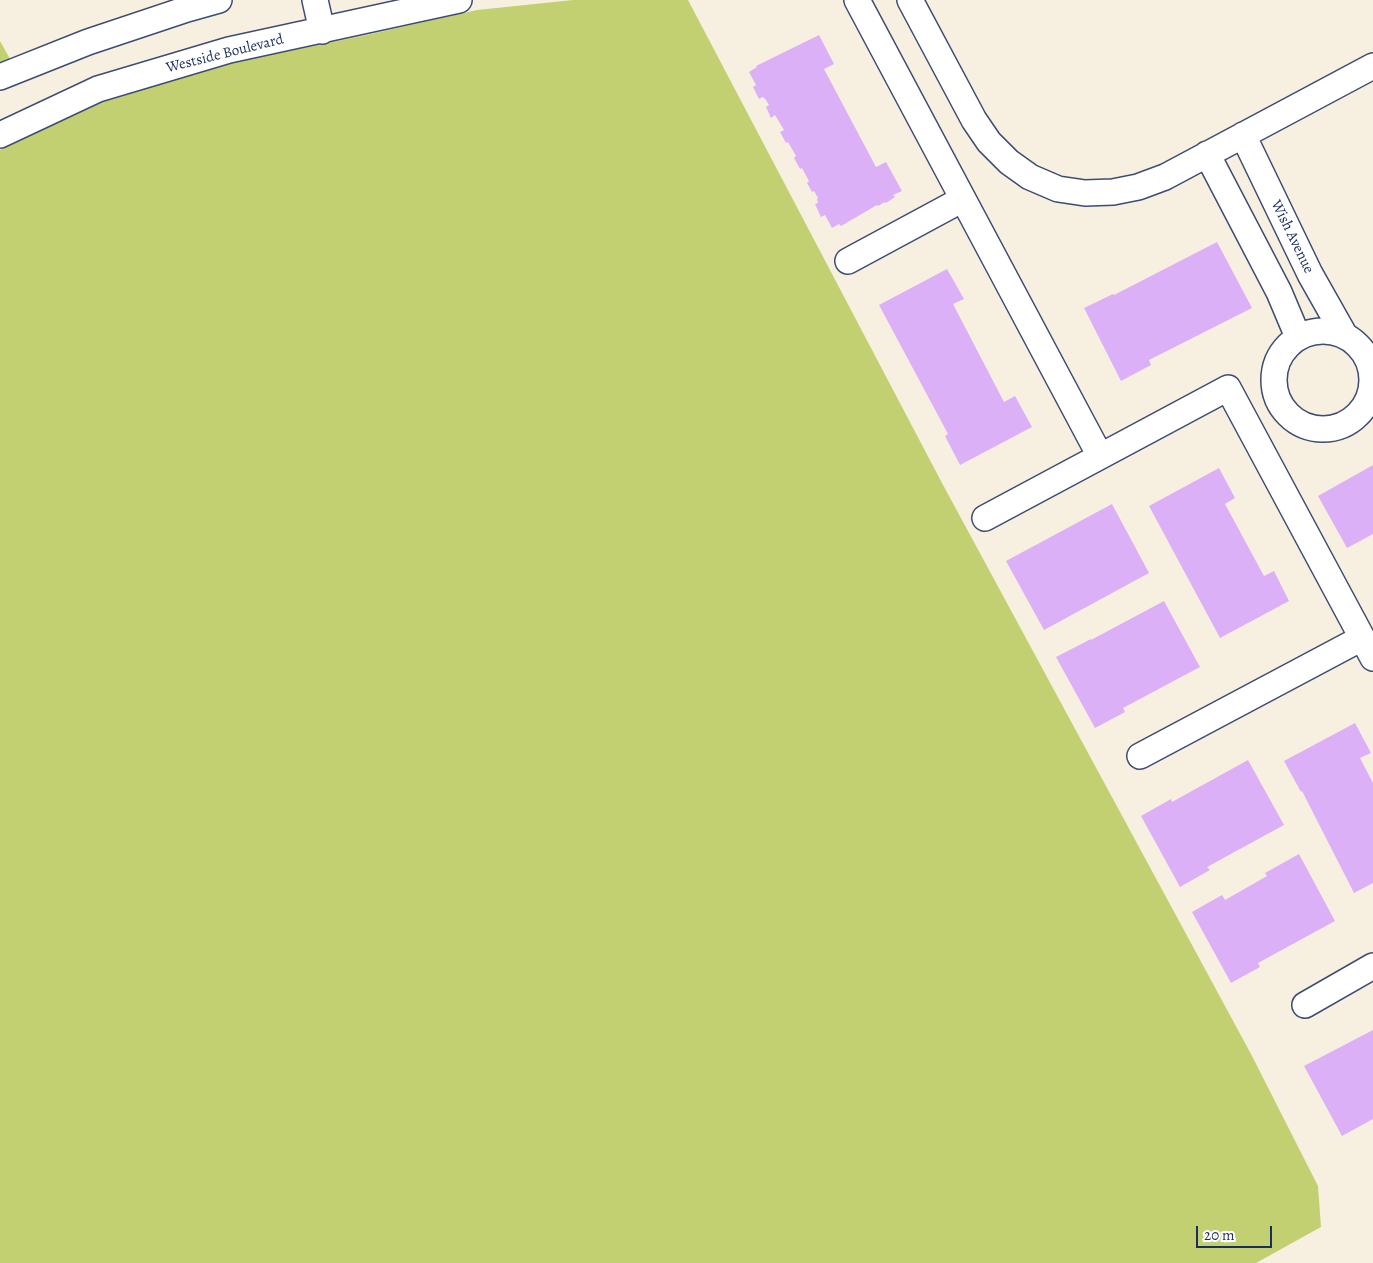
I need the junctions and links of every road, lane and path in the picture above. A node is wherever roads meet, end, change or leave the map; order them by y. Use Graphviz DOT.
graph roads {
  1 [pos="219,0"];
  2 [pos="315,0"];
  3 [pos="459,0"];
  4 [pos="857,0"];
  5 [pos="910,0"];
  6 [pos="322,31"];
  7 [pos="1373,66"];
  8 [pos="0,77"];
  9 [pos="0,135"];
  10 [pos="1243,135"];
  11 [pos="1207,154"];
  12 [pos="963,198"];
  13 [pos="1285,222"];
  14 [pos="1251,239"];
  15 [pos="848,261"];
  16 [pos="1345,336"];
  17 [pos="1298,337"];
  18 [pos="1276,394"];
  19 [pos="1246,421"];
  20 [pos="1100,456"];
  21 [pos="985,518"];
  22 [pos="1368,648"];
  23 [pos="1140,756"];
  24 [pos="1373,966"];
  25 [pos="1305,1005"];
  1 -- 8 [label="street"];
  2 -- 6 [label="street"];
  3 -- 6 [label="street, Westside Boulevard"];
  4 -- 12 [label="street"];
  5 -- 11 [label="street"];
  6 -- 9 [label="street, Westside Boulevard"];
  7 -- 10 [label="street"];
  10 -- 11 [label="street"];
  10 -- 13 [label="street, Wish Avenue"];
  11 -- 14 [label="street"];
  12 -- 15 [label="street"];
  12 -- 20 [label="street"];
  13 -- 14 [label="street"];
  13 -- 16 [label="street, Wish Avenue"];
  14 -- 17 [label="street"];
  16 -- 17 [label="street"];
  16 -- 18 [label="street, Wish Avenue"];
  17 -- 18 [label="street"];
  18 -- 19 [label="street"];
  19 -- 20 [label="street"];
  19 -- 22 [label="street"];
  20 -- 21 [label="street"];
  22 -- 23 [label="street"];
  24 -- 25 [label="street"];
}
